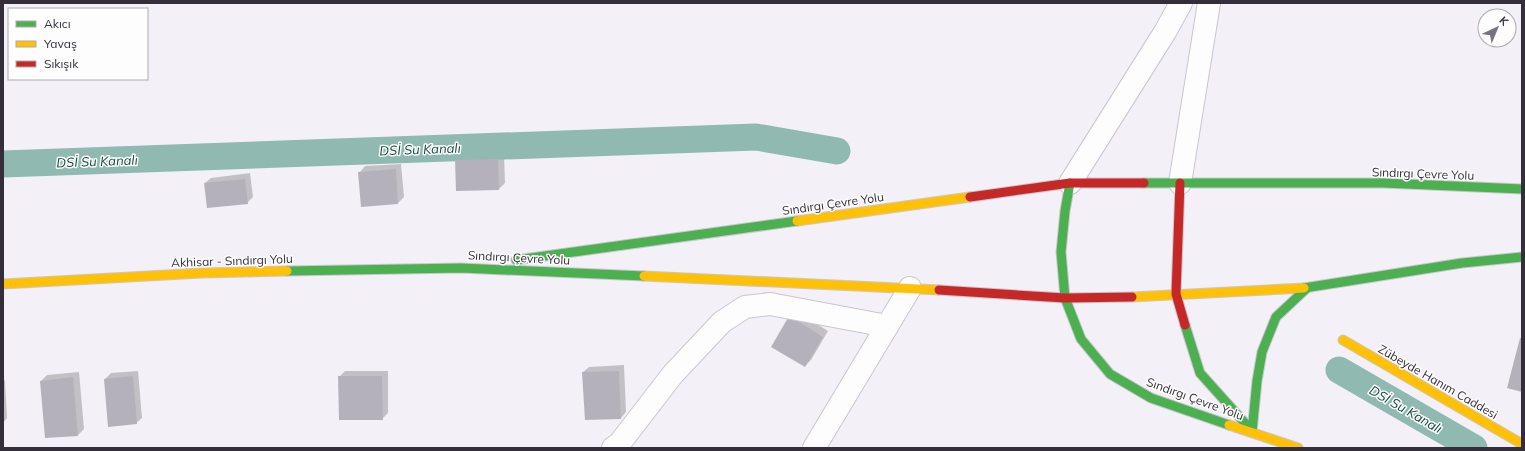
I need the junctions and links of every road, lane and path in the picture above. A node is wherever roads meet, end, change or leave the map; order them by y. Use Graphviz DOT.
graph roads {
  1 [pos="1181,3"];
  2 [pos="1209,3"];
  3 [pos="1070,183"];
  4 [pos="1180,183"];
  5 [pos="1522,190"];
  6 [pos="1522,257"];
  7 [pos="461,268"];
  8 [pos="3,284"];
  9 [pos="910,288"];
  10 [pos="1307,288"];
  11 [pos="1176,294"];
  12 [pos="1066,298"];
  13 [pos="887,326"];
  14 [pos="1343,340"];
  15 [pos="1252,432"];
  16 [pos="1522,444"];
  17 [pos="613,448"];
  18 [pos="814,448"];
  19 [pos="1298,448"];
  1 -- 3 [label="street"];
  2 -- 4 [label="street"];
  3 -- 4 [label="main road, Sındırgı Çevre Yolu"];
  3 -- 7 [label="main road, Sındırgı Çevre Yolu"];
  3 -- 12 [label="main road, Sındırgı Çevre Yolu"];
  4 -- 5 [label="main road, Sındırgı Çevre Yolu"];
  4 -- 11 [label="main road, Sındırgı Çevre Yolu"];
  6 -- 10 [label="main road, Sındırgı Çevre Yolu"];
  7 -- 8 [label="main road, Akhisar - Sındırgı Yolu"];
  7 -- 9 [label="main road, Sındırgı Çevre Yolu"];
  9 -- 12 [label="main road, Sındırgı Çevre Yolu"];
  9 -- 13 [label="street"];
  10 -- 11 [label="main road, Sındırgı Çevre Yolu"];
  10 -- 15 [label="main road"];
  11 -- 12 [label="main road, Sındırgı Çevre Yolu"];
  11 -- 15 [label="main road, Sındırgı Çevre Yolu"];
  12 -- 15 [label="main road, Sındırgı Çevre Yolu"];
  13 -- 17 [label="street"];
  13 -- 18 [label="street"];
  14 -- 16 [label="main road, Zübeyde Hanım Caddesi"];
  15 -- 19 [label="main road"];
}
